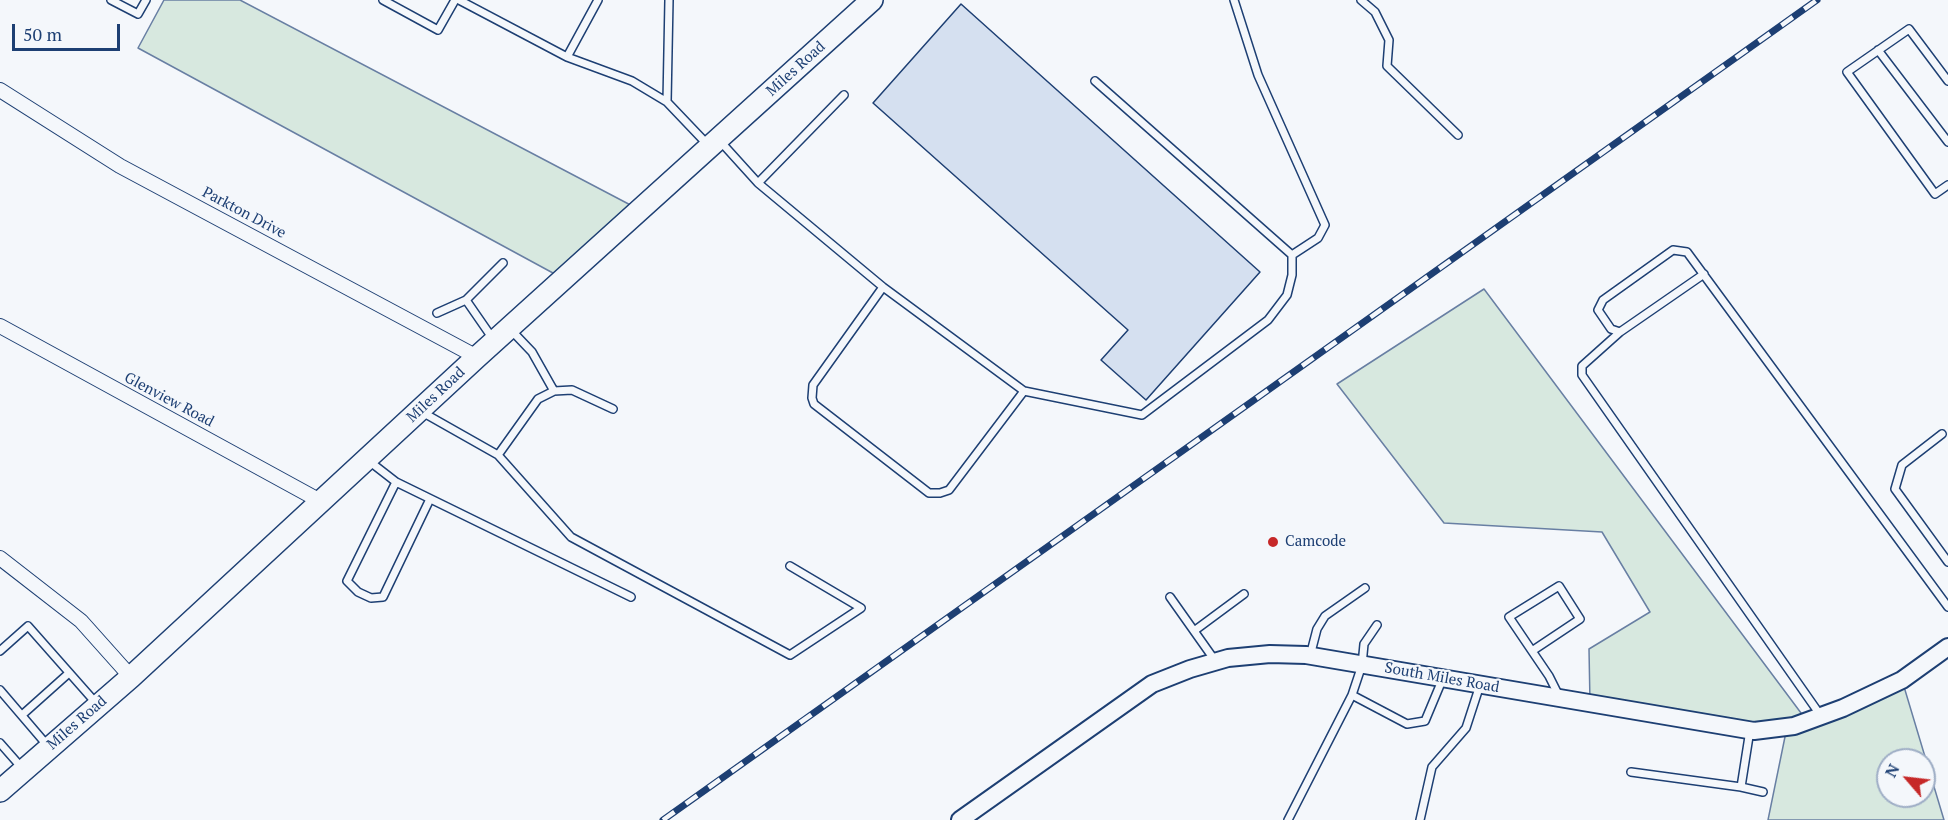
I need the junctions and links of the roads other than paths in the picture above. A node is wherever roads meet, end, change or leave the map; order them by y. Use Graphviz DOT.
graph roads {
  1 [pos="111,0"];
  2 [pos="146,0"];
  3 [pos="383,0"];
  4 [pos="457,0"];
  5 [pos="598,0"];
  6 [pos="669,0"];
  7 [pos="872,0"];
  8 [pos="1234,0"];
  9 [pos="1361,0"];
  10 [pos="1878,50"];
  11 [pos="567,57"];
  12 [pos="1095,81"];
  13 [pos="1948,81"];
  14 [pos="0,90"];
  15 [pos="844,95"];
  16 [pos="667,102"];
  17 [pos="1458,135"];
  18 [pos="1948,142"];
  19 [pos="714,143"];
  20 [pos="758,183"];
  21 [pos="1948,185"];
  22 [pos="1292,255"];
  23 [pos="503,262"];
  24 [pos="1704,274"];
  25 [pos="883,287"];
  26 [pos="466,300"];
  27 [pos="437,313"];
  28 [pos="0,326"];
  29 [pos="1620,332"];
  30 [pos="501,335"];
  31 [pos="477,357"];
  32 [pos="1024,391"];
  33 [pos="554,392"];
  34 [pos="613,409"];
  35 [pos="419,411"];
  36 [pos="1942,434"];
  37 [pos="498,455"];
  38 [pos="368,459"];
  39 [pos="396,482"];
  40 [pos="429,499"];
  41 [pos="322,502"];
  42 [pos="0,558"];
  43 [pos="1948,562"];
  44 [pos="790,566"];
  45 [pos="1365,588"];
  46 [pos="1244,594"];
  47 [pos="631,597"];
  48 [pos="1170,597"];
  49 [pos="1948,607"];
  50 [pos="1377,625"];
  51 [pos="1194,631"];
  52 [pos="1948,647"];
  53 [pos="0,651"];
  54 [pos="1532,651"];
  55 [pos="1310,656"];
  56 [pos="1216,662"];
  57 [pos="1362,665"];
  58 [pos="69,673"];
  59 [pos="130,677"];
  60 [pos="1443,678"];
  61 [pos="1480,685"];
  62 [pos="0,690"];
  63 [pos="1352,695"];
  64 [pos="1560,698"];
  65 [pos="98,705"];
  66 [pos="22,715"];
  67 [pos="1821,716"];
  68 [pos="1750,730"];
  69 [pos="0,743"];
  70 [pos="49,747"];
  71 [pos="24,770"];
  72 [pos="1631,771"];
  73 [pos="1741,787"];
  74 [pos="0,790"];
  75 [pos="1763,792"];
  76 [pos="960,820"];
  77 [pos="1288,820"];
  78 [pos="1420,820"];
  1 -- 2 [label="lane"];
  3 -- 4 [label="lane"];
  4 -- 11 [label="lane"];
  5 -- 11 [label="lane"];
  6 -- 16 [label="lane"];
  7 -- 19 [label="main road, Miles Road"];
  8 -- 22 [label="lane"];
  9 -- 17 [label="lane"];
  10 -- 13 [label="lane"];
  10 -- 18 [label="lane"];
  10 -- 21 [label="lane"];
  11 -- 16 [label="lane"];
  12 -- 22 [label="lane"];
  14 -- 31 [label="street, Parkton Drive"];
  15 -- 20 [label="lane"];
  16 -- 19 [label="lane"];
  19 -- 20 [label="lane"];
  19 -- 30 [label="main road, Miles Road"];
  20 -- 25 [label="lane"];
  22 -- 32 [label="lane"];
  23 -- 26 [label="lane"];
  24 -- 29 [label="lane"];
  24 -- 29 [label="lane"];
  24 -- 49 [label="lane"];
  25 -- 32 [label="lane"];
  25 -- 32 [label="lane"];
  26 -- 27 [label="lane"];
  26 -- 30 [label="lane"];
  28 -- 41 [label="street, Glenview Road"];
  29 -- 67 [label="lane"];
  30 -- 31 [label="main road, Miles Road"];
  30 -- 33 [label="lane"];
  31 -- 35 [label="main road, Miles Road"];
  33 -- 34 [label="lane"];
  33 -- 37 [label="lane"];
  35 -- 37 [label="lane"];
  35 -- 38 [label="main road, Miles Road"];
  36 -- 43 [label="lane"];
  37 -- 44 [label="lane"];
  38 -- 39 [label="lane"];
  38 -- 41 [label="main road, Miles Road"];
  39 -- 40 [label="lane"];
  39 -- 40 [label="lane"];
  40 -- 47 [label="lane"];
  41 -- 59 [label="main road, Miles Road"];
  42 -- 59 [label="street"];
  45 -- 55 [label="lane"];
  46 -- 51 [label="lane"];
  48 -- 51 [label="lane"];
  50 -- 57 [label="lane"];
  51 -- 56 [label="lane"];
  52 -- 67 [label="street, South Miles Road"];
  53 -- 58 [label="lane"];
  54 -- 54 [label="lane"];
  54 -- 64 [label="lane"];
  55 -- 56 [label="street, South Miles Road"];
  55 -- 57 [label="street, South Miles Road"];
  56 -- 76 [label="street, South Miles Road"];
  57 -- 60 [label="street, South Miles Road"];
  57 -- 63 [label="lane"];
  58 -- 65 [label="lane"];
  58 -- 66 [label="lane"];
  59 -- 65 [label="main road, Miles Road"];
  60 -- 61 [label="street, South Miles Road"];
  60 -- 63 [label="lane"];
  61 -- 64 [label="street, South Miles Road"];
  61 -- 78 [label="lane"];
  62 -- 66 [label="lane"];
  63 -- 77 [label="lane"];
  64 -- 68 [label="street, South Miles Road"];
  65 -- 70 [label="main road, Miles Road"];
  66 -- 70 [label="lane"];
  67 -- 68 [label="street, South Miles Road"];
  68 -- 73 [label="lane"];
  69 -- 71 [label="lane"];
  70 -- 71 [label="main road, Miles Road"];
  71 -- 74 [label="main road, Miles Road"];
  72 -- 73 [label="lane"];
  73 -- 75 [label="lane"];
}
